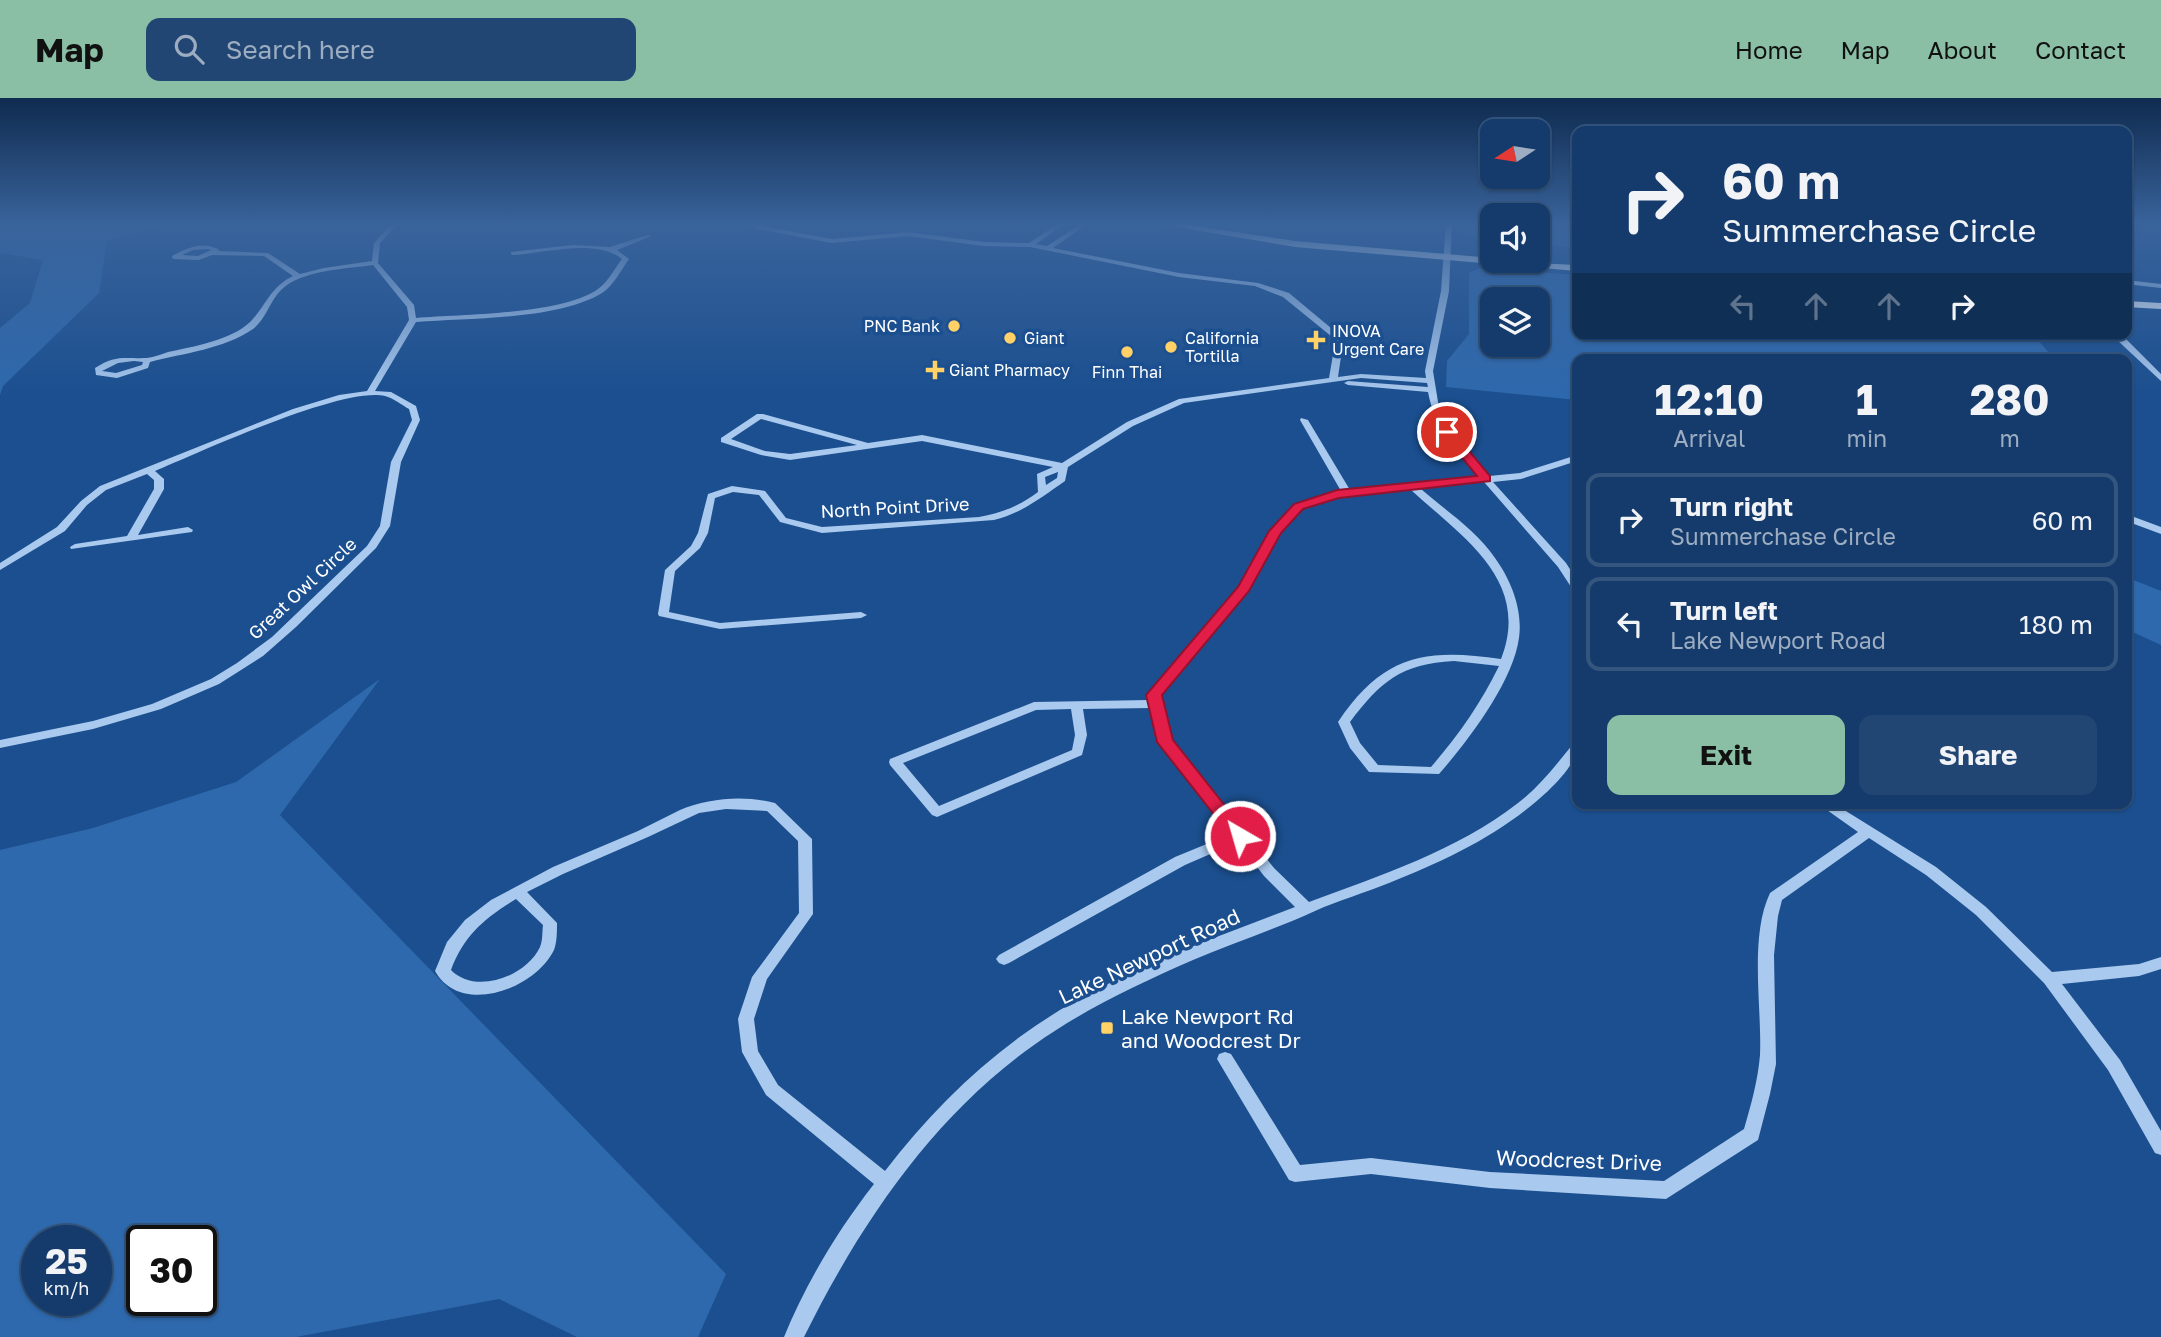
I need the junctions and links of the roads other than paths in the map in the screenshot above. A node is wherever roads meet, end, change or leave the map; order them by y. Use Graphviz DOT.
graph roads {
  1 [pos="292,281"];
  2 [pos="390,281"];
  3 [pos="609,281"];
  4 [pos="1229,281"];
  5 [pos="1446,281"];
  6 [pos="2132,283"];
  7 [pos="2161,286"];
  8 [pos="2132,304"];
  9 [pos="2161,306"];
  10 [pos="2132,314"];
  11 [pos="2161,316"];
  12 [pos="413,320"];
  13 [pos="2122,340"];
  14 [pos="147,360"];
  15 [pos="107,376"];
  16 [pos="2161,379"];
  17 [pos="1334,380"];
  18 [pos="1430,385"];
  19 [pos="370,393"];
  20 [pos="1304,420"];
  21 [pos="864,444"];
  22 [pos="1572,460"];
  23 [pos="1063,466"];
  24 [pos="149,470"];
  25 [pos="1485,479"];
  26 [pos="1415,488"];
  27 [pos="1043,492"];
  28 [pos="1347,493"];
  29 [pos="2132,519"];
  30 [pos="188,530"];
  31 [pos="2161,531"];
  32 [pos="131,538"];
  33 [pos="75,547"];
  34 [pos="0,567"];
  35 [pos="1572,580"];
  36 [pos="860,615"];
  37 [pos="1504,663"];
  38 [pos="1156,704"];
  39 [pos="1076,705"];
  40 [pos="0,744"];
  41 [pos="1572,754"];
  42 [pos="1834,809"];
  43 [pos="1869,831"];
  44 [pos="1240,836"];
  45 [pos="518,892"];
  46 [pos="1307,909"];
  47 [pos="1004,959"];
  48 [pos="2161,963"];
  49 [pos="2049,979"];
  50 [pos="1224,1059"];
  51 [pos="2161,1147"];
  52 [pos="886,1183"];
  53 [pos="794,1337"];
  1 -- 14 [label="street"];
  2 -- 12 [label="street"];
  3 -- 12 [label="street"];
  4 -- 17 [label="street"];
  5 -- 18 [label="street"];
  6 -- 7 [label="street"];
  8 -- 9 [label="main road"];
  10 -- 11 [label="main road"];
  12 -- 19 [label="street"];
  13 -- 16 [label="street"];
  14 -- 15 [label="street"];
  14 -- 15 [label="street"];
  17 -- 18 [label="street, North Point Drive"];
  17 -- 23 [label="street, North Point Drive"];
  18 -- 25 [label="street"];
  19 -- 24 [label="street, Great Owl Circle"];
  19 -- 40 [label="street, Great Owl Circle"];
  20 -- 28 [label="street"];
  21 -- 21 [label="street"];
  21 -- 23 [label="street"];
  22 -- 25 [label="street"];
  23 -- 27 [label="street, North Point Drive"];
  23 -- 27 [label="street, North Point Drive"];
  24 -- 32 [label="street"];
  24 -- 34 [label="street, Great Owl Circle"];
  25 -- 26 [label="street"];
  25 -- 35 [label="street"];
  26 -- 28 [label="street"];
  26 -- 37 [label="street"];
  27 -- 36 [label="street, North Point Drive"];
  28 -- 38 [label="street"];
  29 -- 31 [label="street"];
  30 -- 32 [label="street"];
  32 -- 33 [label="street"];
  37 -- 37 [label="street"];
  38 -- 39 [label="street"];
  38 -- 44 [label="street"];
  39 -- 39 [label="street"];
  41 -- 46 [label="street, Lake Newport Road"];
  42 -- 43 [label="street"];
  43 -- 49 [label="street"];
  43 -- 50 [label="street, Woodcrest Drive"];
  44 -- 46 [label="street"];
  44 -- 47 [label="street"];
  45 -- 45 [label="street"];
  45 -- 52 [label="street"];
  46 -- 52 [label="street, Lake Newport Road"];
  48 -- 49 [label="street"];
  49 -- 51 [label="street"];
  52 -- 53 [label="street, Lake Newport Road"];
}
